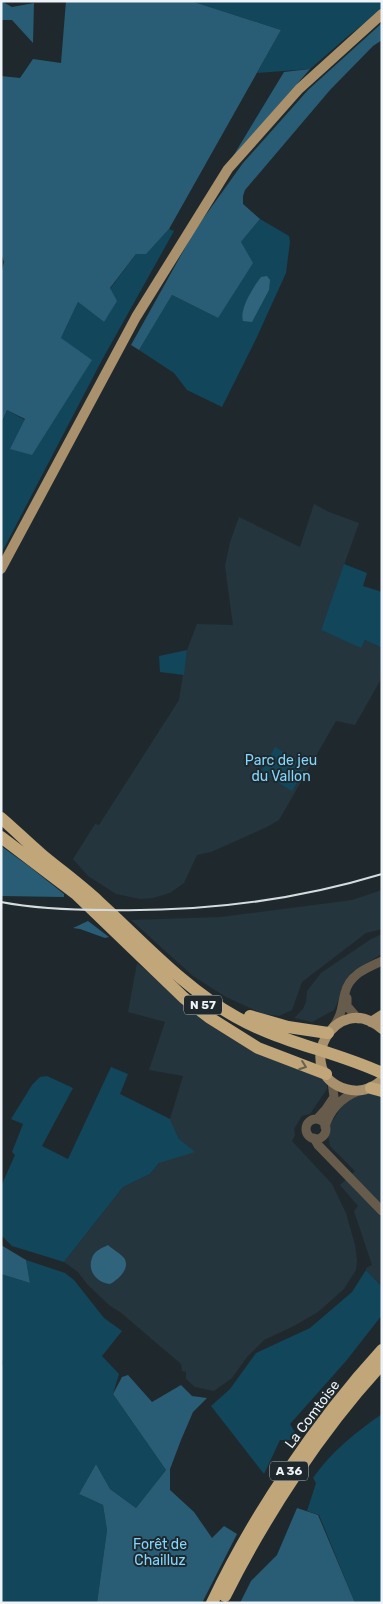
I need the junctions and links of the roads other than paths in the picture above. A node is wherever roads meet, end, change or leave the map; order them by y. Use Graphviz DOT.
graph roads {
  1 [pos="382,14"];
  2 [pos="1,569"];
  3 [pos="1,818"];
  4 [pos="1,827"];
  5 [pos="1,837"];
  6 [pos="41,854"];
  7 [pos="93,903"];
  8 [pos="108,917"];
  9 [pos="134,948"];
  10 [pos="382,961"];
  11 [pos="382,966"];
  12 [pos="172,970"];
  13 [pos="382,1016"];
  14 [pos="358,1019"];
  15 [pos="371,1022"];
  16 [pos="382,1029"];
  17 [pos="328,1034"];
  18 [pos="327,1073"];
  19 [pos="379,1083"];
  20 [pos="358,1090"];
  21 [pos="317,1119"];
  22 [pos="324,1130"];
  23 [pos="314,1138"];
  24 [pos="327,1153"];
  25 [pos="382,1211"];
  26 [pos="382,1350"];
  27 [pos="382,1364"];
  28 [pos="212,1603"];
  29 [pos="221,1603"];
  1 -- 2 [label="main road"];
  3 -- 6 [label="highway"];
  4 -- 6 [label="highway, N 57"];
  5 -- 7 [label="highway, N 57"];
  6 -- 7 [label="highway, N 57"];
  7 -- 8 [label="highway, N 57"];
  8 -- 9 [label="highway, N 57"];
  8 -- 12 [label="highway, N 57"];
  9 -- 18 [label="highway, N 57, one-way"];
  9 -- 19 [label="highway, N 57"];
  10 -- 17 [label="street"];
  11 -- 14 [label="street"];
  12 -- 17 [label="highway, N 57"];
  12 -- 19 [label="highway, N 57"];
  13 -- 15 [label="main road"];
  14 -- 15 [label="main road, N 57"];
  14 -- 17 [label="main road, N 57"];
  15 -- 16 [label="main road, N 57"];
  17 -- 18 [label="main road"];
  18 -- 20 [label="main road, N 57"];
  18 -- 21 [label="street"];
  19 -- 20 [label="main road, N 57"];
  20 -- 22 [label="street, N 57"];
  21 -- 22 [label="street"];
  21 -- 23 [label="street"];
  22 -- 23 [label="street"];
  22 -- 24 [label="street"];
  23 -- 24 [label="street"];
  24 -- 25 [label="street"];
  26 -- 28 [label="highway, La Comtoise / A 36"];
  27 -- 29 [label="highway, La Comtoise / A 36"];
}
